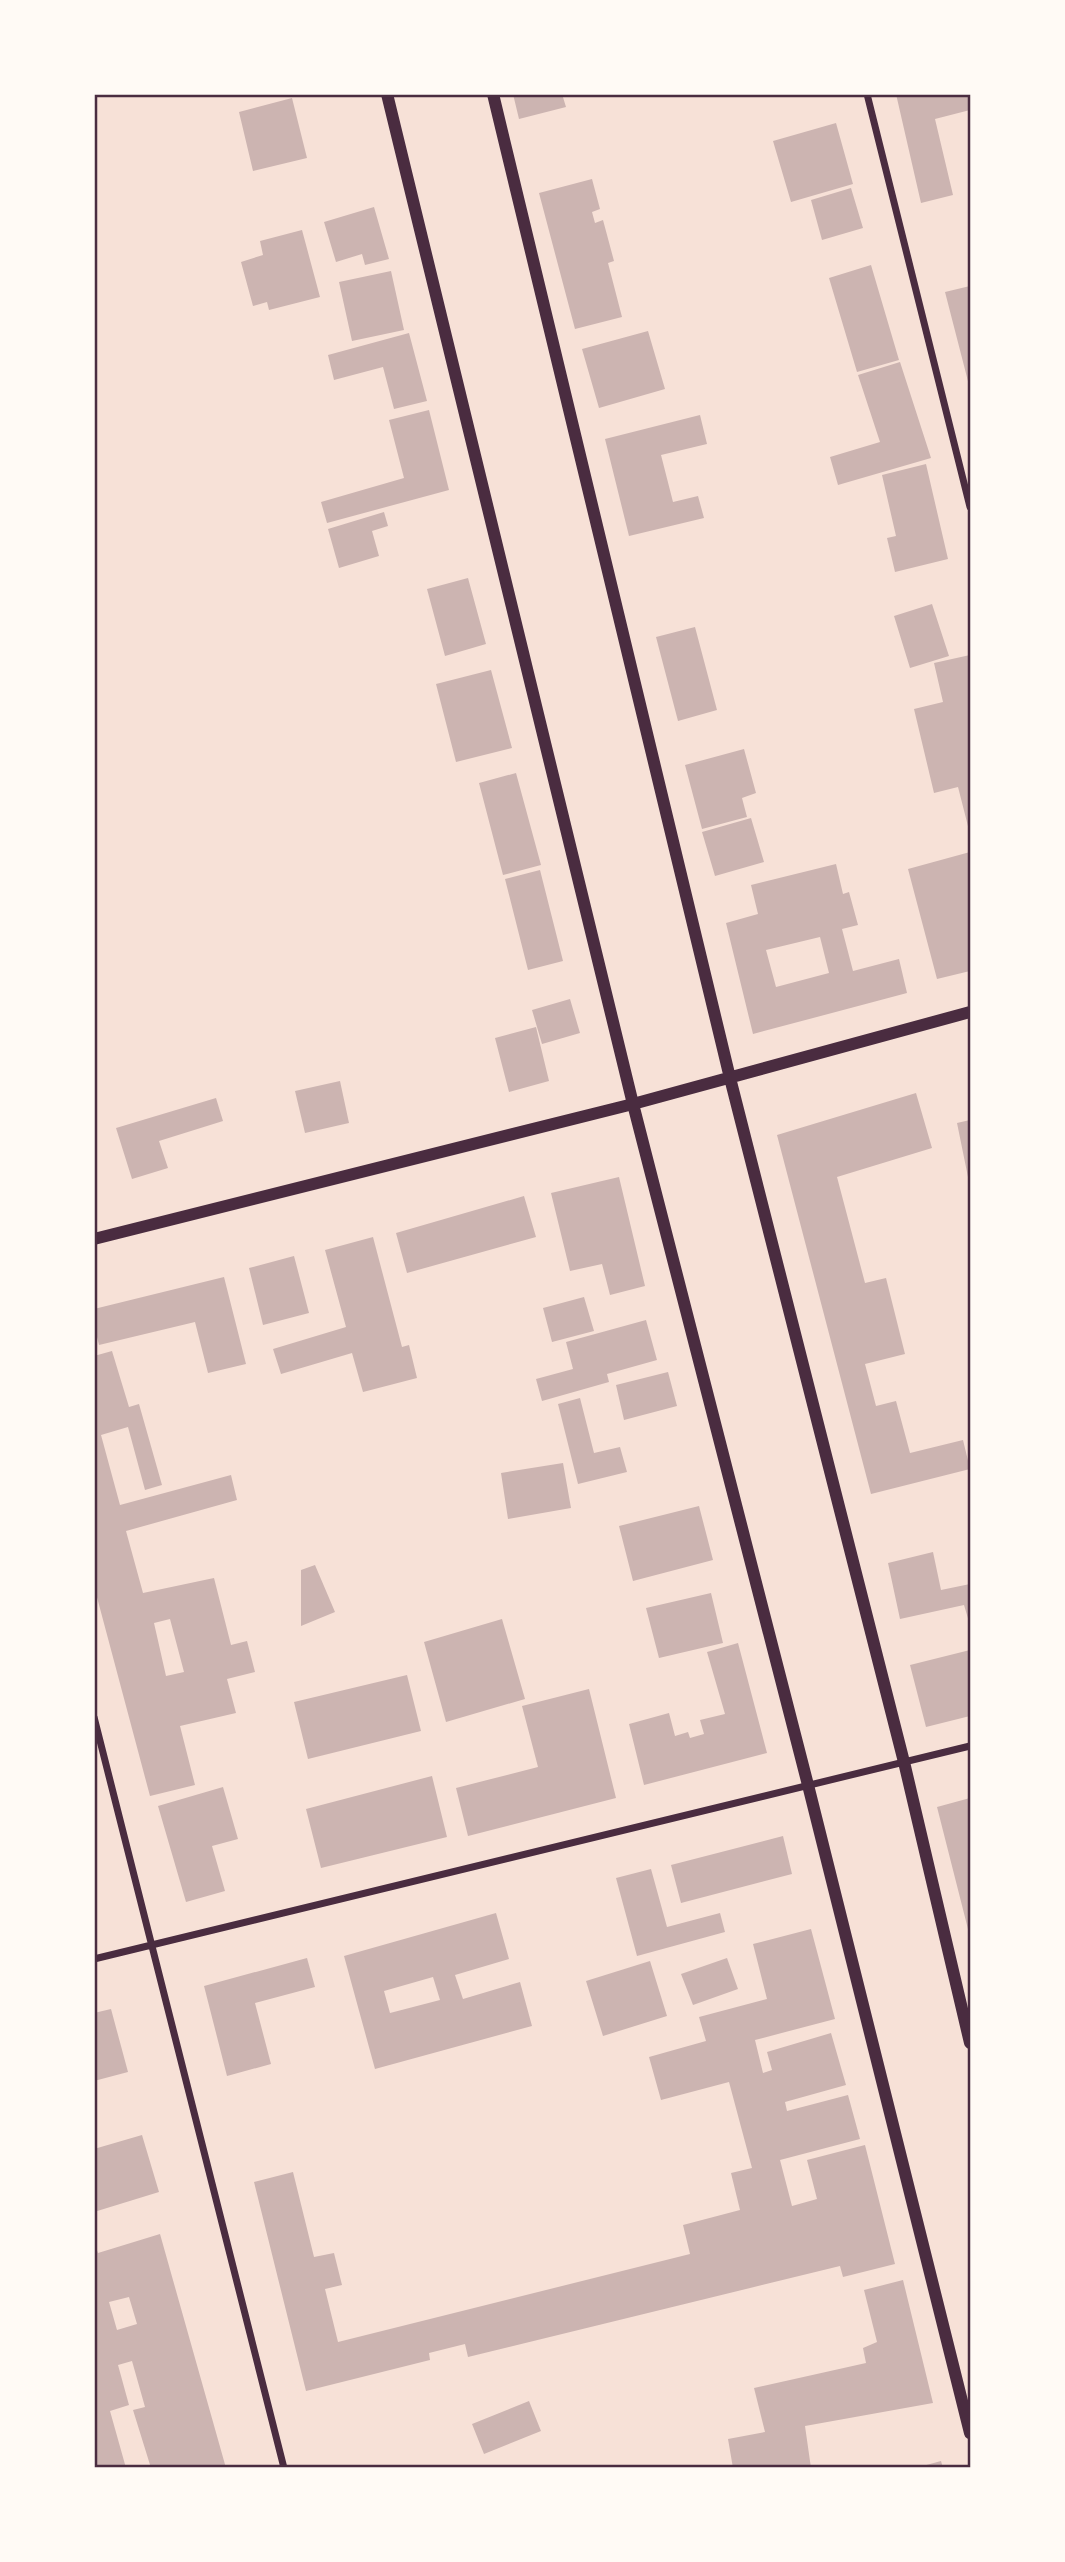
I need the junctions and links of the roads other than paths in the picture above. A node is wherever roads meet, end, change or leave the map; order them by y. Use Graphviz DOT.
graph roads {
  1 [pos="387,94"];
  2 [pos="493,94"];
  3 [pos="867,94"];
  4 [pos="971,507"];
  5 [pos="971,1012"];
  6 [pos="730,1077"];
  7 [pos="633,1104"];
  8 [pos="94,1240"];
  9 [pos="94,1717"];
  10 [pos="971,1746"];
  11 [pos="904,1762"];
  12 [pos="808,1785"];
  13 [pos="151,1945"];
  14 [pos="94,1959"];
  15 [pos="971,2043"];
  16 [pos="971,2433"];
  17 [pos="284,2468"];
  1 -- 7 [label="street"];
  2 -- 6 [label="street"];
  3 -- 4 [label="street"];
  5 -- 6 [label="street"];
  6 -- 7 [label="street"];
  6 -- 11 [label="street"];
  7 -- 8 [label="street"];
  7 -- 12 [label="street"];
  9 -- 13 [label="street"];
  10 -- 11 [label="street"];
  11 -- 12 [label="street"];
  11 -- 15 [label="street"];
  12 -- 13 [label="street"];
  12 -- 16 [label="street"];
  13 -- 14 [label="street"];
  13 -- 17 [label="street"];
}
